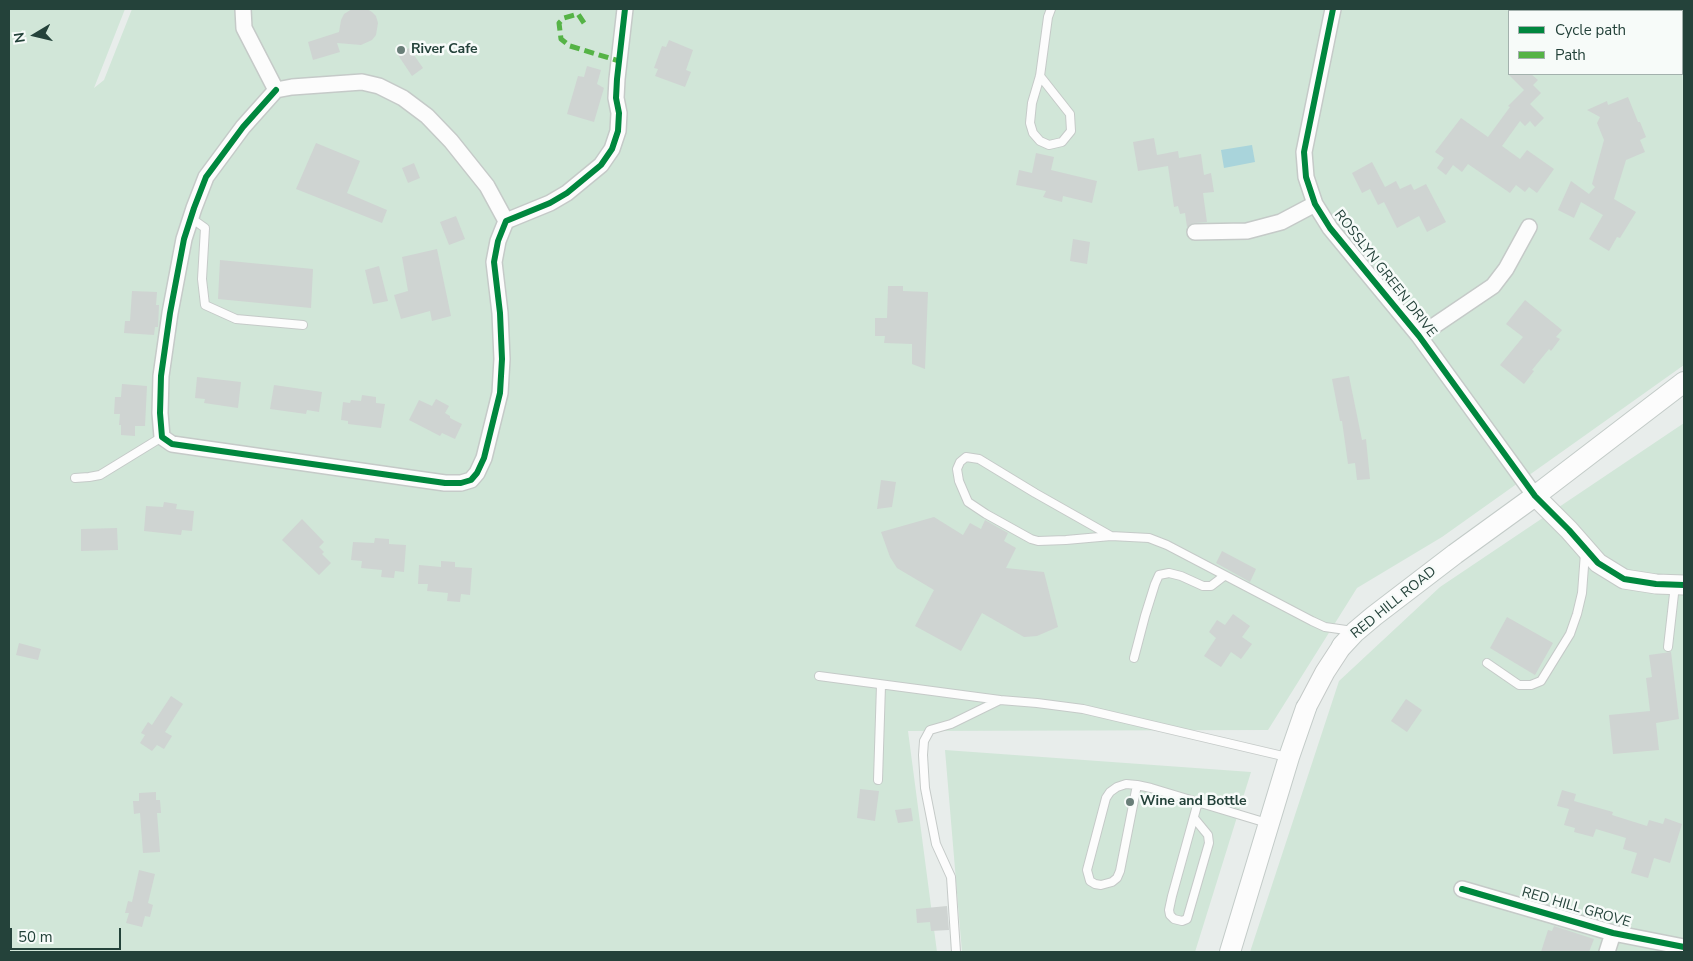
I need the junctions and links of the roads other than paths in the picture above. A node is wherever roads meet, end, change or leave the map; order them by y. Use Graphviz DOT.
graph roads {
  1 [pos="243,9"];
  2 [pos="625,9"];
  3 [pos="1051,9"];
  4 [pos="1333,9"];
  5 [pos="1040,76"];
  6 [pos="276,90"];
  7 [pos="1315,204"];
  8 [pos="191,218"];
  9 [pos="506,221"];
  10 [pos="1529,227"];
  11 [pos="1195,232"];
  12 [pos="302,325"];
  13 [pos="1419,336"];
  14 [pos="1684,382"];
  15 [pos="162,438"];
  16 [pos="75,478"];
  17 [pos="1535,496"];
  18 [pos="1111,536"];
  19 [pos="1585,548"];
  20 [pos="1224,576"];
  21 [pos="1680,585"];
  22 [pos="1349,639"];
  23 [pos="1668,647"];
  24 [pos="1134,658"];
  25 [pos="1487,662"];
  26 [pos="819,676"];
  27 [pos="881,685"];
  28 [pos="1000,700"];
  29 [pos="1306,708"];
  30 [pos="1289,757"];
  31 [pos="878,780"];
  32 [pos="1137,784"];
  33 [pos="1198,802"];
  34 [pos="1194,818"];
  35 [pos="1269,824"];
  36 [pos="1462,889"];
  37 [pos="1613,933"];
  38 [pos="1684,947"];
  39 [pos="956,952"];
  40 [pos="1230,952"];
  41 [pos="1607,952"];
  1 -- 6 [label="street"];
  2 -- 9 [label="street"];
  3 -- 5 [label="lane"];
  4 -- 7 [label="street, ROSSLYN GREEN DRIVE"];
  5 -- 5 [label="lane"];
  6 -- 8 [label="street"];
  6 -- 9 [label="street"];
  7 -- 11 [label="street"];
  7 -- 13 [label="street, ROSSLYN GREEN DRIVE"];
  8 -- 12 [label="lane"];
  8 -- 15 [label="street"];
  9 -- 15 [label="street"];
  10 -- 13 [label="street"];
  13 -- 17 [label="street, ROSSLYN GREEN DRIVE"];
  14 -- 17 [label="main road, RED HILL ROAD"];
  15 -- 16 [label="lane"];
  17 -- 19 [label="street"];
  17 -- 22 [label="main road, RED HILL ROAD"];
  18 -- 18 [label="lane"];
  18 -- 20 [label="lane"];
  19 -- 21 [label="street"];
  19 -- 25 [label="lane"];
  20 -- 22 [label="lane"];
  20 -- 24 [label="lane"];
  21 -- 23 [label="lane"];
  22 -- 29 [label="street, RED HILL ROAD"];
  26 -- 27 [label="lane"];
  27 -- 28 [label="lane"];
  27 -- 31 [label="lane"];
  28 -- 30 [label="lane"];
  28 -- 39 [label="lane"];
  29 -- 30 [label="main road, RED HILL ROAD"];
  30 -- 35 [label="main road, RED HILL ROAD"];
  32 -- 32 [label="lane"];
  32 -- 33 [label="lane"];
  33 -- 34 [label="lane"];
  33 -- 35 [label="lane"];
  34 -- 34 [label="lane"];
  35 -- 40 [label="main road, RED HILL ROAD"];
  36 -- 37 [label="street, RED HILL GROVE"];
  37 -- 38 [label="street, RED HILL GROVE"];
  37 -- 41 [label="street, RED HILL GROVE"];
}
